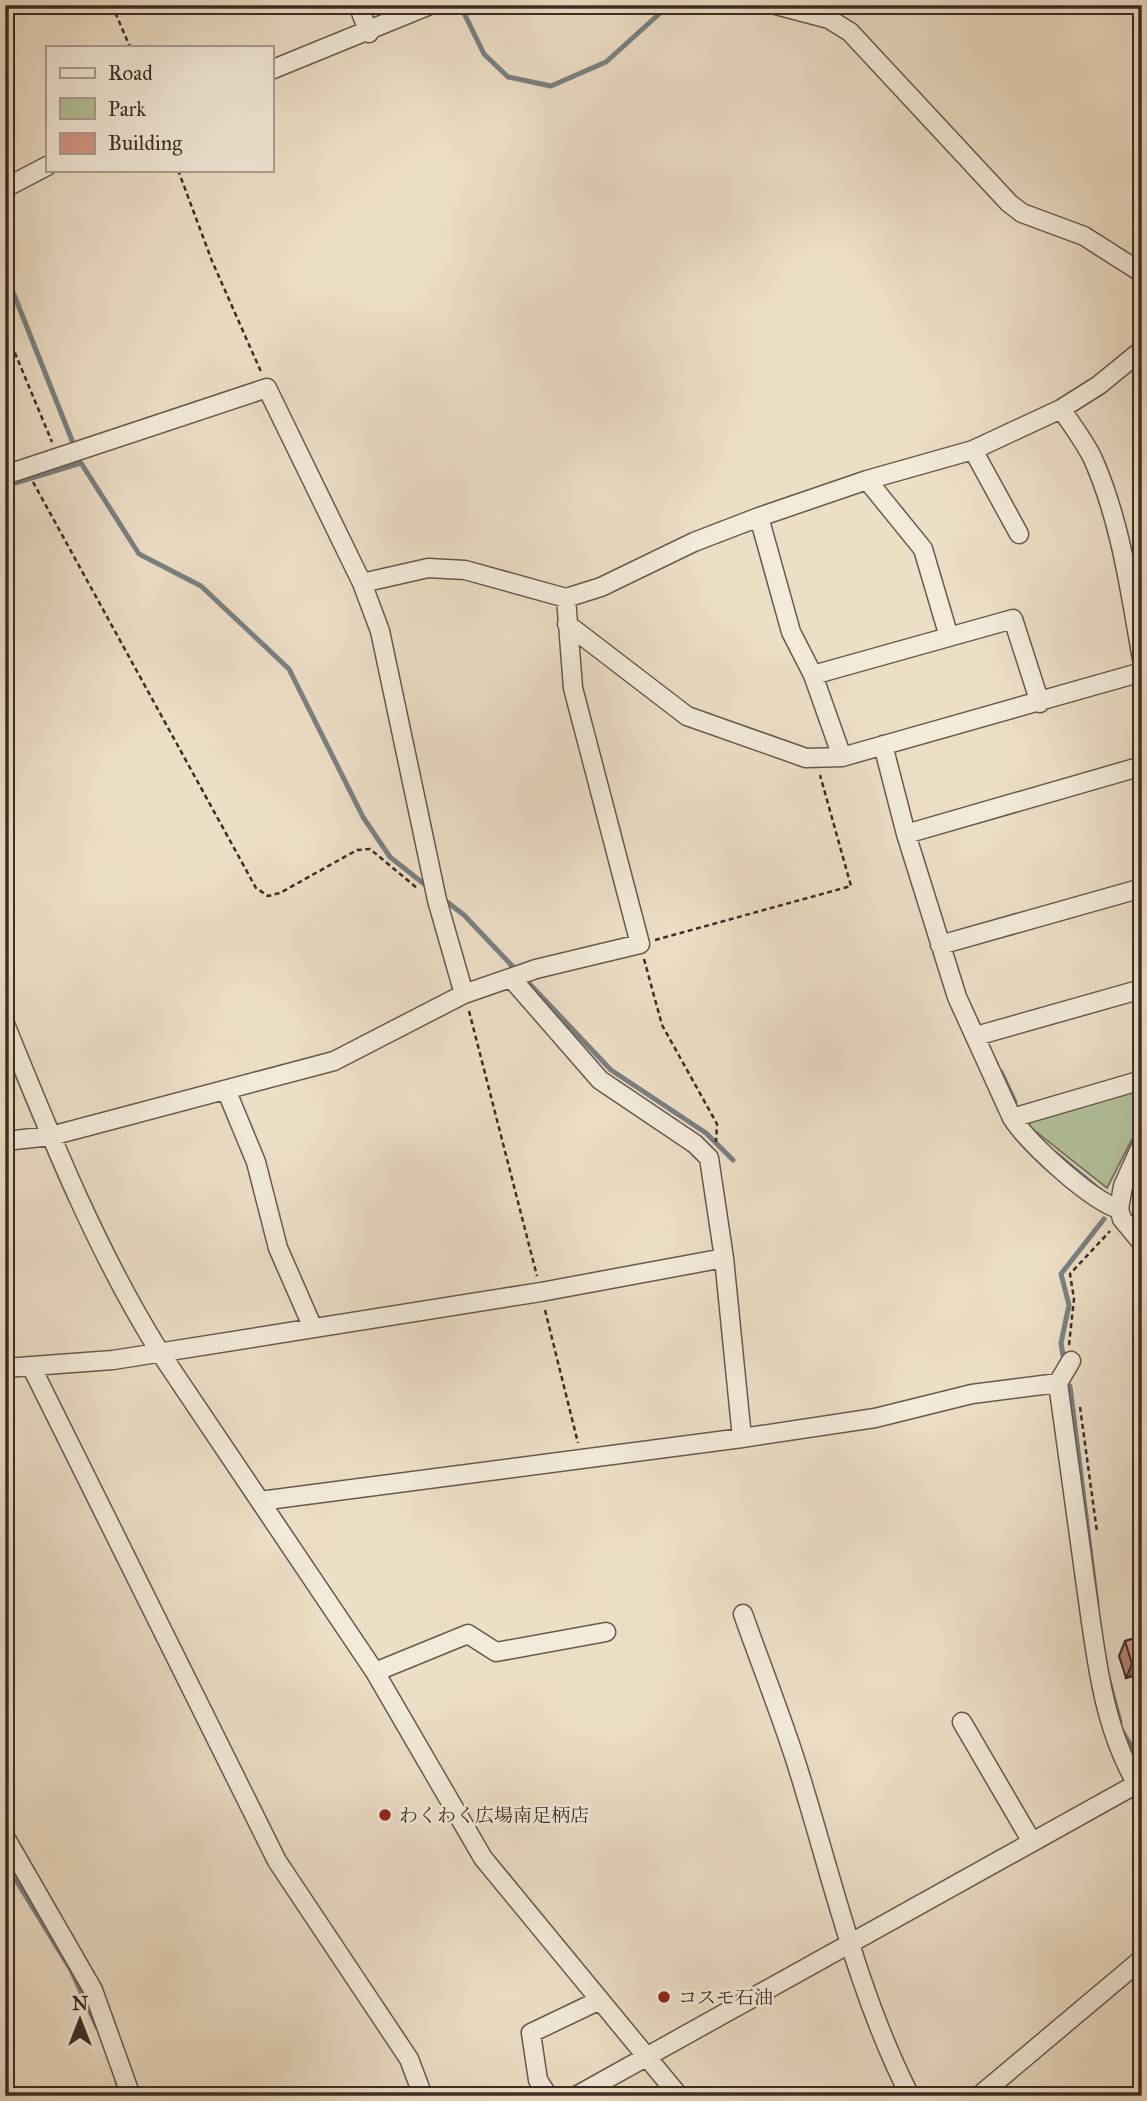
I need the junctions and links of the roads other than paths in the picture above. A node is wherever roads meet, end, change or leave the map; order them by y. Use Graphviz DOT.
graph roads {
  1 [pos="358,5"];
  2 [pos="430,5"];
  3 [pos="776,5"];
  4 [pos="369,33"];
  5 [pos="273,69"];
  6 [pos="46,167"];
  7 [pos="5,188"];
  8 [pos="1142,273"];
  9 [pos="1142,350"];
  10 [pos="1061,409"];
  11 [pos="973,450"];
  12 [pos="5,475"];
  13 [pos="867,480"];
  14 [pos="759,517"];
  15 [pos="1019,534"];
  16 [pos="362,583"];
  17 [pos="1135,585"];
  18 [pos="566,598"];
  19 [pos="567,624"];
  20 [pos="949,637"];
  21 [pos="1142,659"];
  22 [pos="1142,672"];
  23 [pos="813,675"];
  24 [pos="1040,702"];
  25 [pos="883,745"];
  26 [pos="842,757"];
  27 [pos="1142,766"];
  28 [pos="906,834"];
  29 [pos="1142,888"];
  30 [pos="940,945"];
  31 [pos="512,978"];
  32 [pos="1142,989"];
  33 [pos="464,994"];
  34 [pos="5,1024"];
  35 [pos="976,1036"];
  36 [pos="1142,1080"];
  37 [pos="227,1091"];
  38 [pos="1012,1118"];
  39 [pos="51,1136"];
  40 [pos="5,1141"];
  41 [pos="1142,1144"];
  42 [pos="1121,1214"];
  43 [pos="1142,1243"];
  44 [pos="724,1258"];
  45 [pos="313,1328"];
  46 [pos="159,1351"];
  47 [pos="1071,1361"];
  48 [pos="5,1368"];
  49 [pos="32,1368"];
  50 [pos="1058,1383"];
  51 [pos="742,1438"];
  52 [pos="260,1501"];
  53 [pos="743,1614"];
  54 [pos="606,1632"];
  55 [pos="375,1672"];
  56 [pos="962,1722"];
  57 [pos="1139,1783"];
  58 [pos="5,1838"];
  59 [pos="1032,1842"];
  60 [pos="850,1945"];
  61 [pos="1141,1967"];
  62 [pos="600,2000"];
  63 [pos="647,2057"];
  64 [pos="131,2096"];
  65 [pos="423,2096"];
  66 [pos="548,2096"];
  67 [pos="576,2096"];
  68 [pos="679,2096"];
  69 [pos="910,2096"];
  70 [pos="979,2096"];
  1 -- 4 [label="street"];
  2 -- 4 [label="street"];
  3 -- 8 [label="street"];
  4 -- 5 [label="street"];
  6 -- 7 [label="street"];
  9 -- 10 [label="street"];
  10 -- 11 [label="street"];
  10 -- 17 [label="street"];
  11 -- 13 [label="street"];
  11 -- 15 [label="street"];
  12 -- 16 [label="street"];
  13 -- 14 [label="street"];
  13 -- 20 [label="street"];
  14 -- 18 [label="street"];
  14 -- 23 [label="street"];
  16 -- 18 [label="street"];
  16 -- 33 [label="street"];
  17 -- 21 [label="street"];
  18 -- 19 [label="street"];
  19 -- 26 [label="street"];
  19 -- 31 [label="street"];
  20 -- 23 [label="street"];
  20 -- 24 [label="street"];
  22 -- 24 [label="street"];
  23 -- 26 [label="street"];
  24 -- 25 [label="street"];
  25 -- 26 [label="street"];
  25 -- 28 [label="street"];
  27 -- 28 [label="street"];
  28 -- 30 [label="street"];
  29 -- 30 [label="street"];
  30 -- 35 [label="street"];
  31 -- 33 [label="street"];
  31 -- 44 [label="street"];
  32 -- 35 [label="street"];
  33 -- 37 [label="street"];
  34 -- 39 [label="street"];
  35 -- 38 [label="street"];
  36 -- 38 [label="street"];
  37 -- 39 [label="street"];
  37 -- 45 [label="street"];
  38 -- 42 [label="street"];
  39 -- 40 [label="street"];
  39 -- 46 [label="street"];
  41 -- 42 [label="street"];
  42 -- 43 [label="street"];
  44 -- 45 [label="street"];
  44 -- 51 [label="street"];
  45 -- 46 [label="street"];
  46 -- 49 [label="street"];
  46 -- 52 [label="street"];
  47 -- 50 [label="street"];
  48 -- 49 [label="street"];
  49 -- 65 [label="street"];
  50 -- 51 [label="street"];
  50 -- 57 [label="street"];
  51 -- 52 [label="street"];
  52 -- 55 [label="street"];
  53 -- 60 [label="street"];
  54 -- 55 [label="street"];
  55 -- 62 [label="street"];
  56 -- 59 [label="street"];
  57 -- 59 [label="street"];
  58 -- 64 [label="street"];
  59 -- 60 [label="street"];
  60 -- 63 [label="street"];
  60 -- 69 [label="street"];
  61 -- 70 [label="street"];
  62 -- 63 [label="street"];
  62 -- 66 [label="street"];
  63 -- 67 [label="street"];
  63 -- 68 [label="street"];
}
